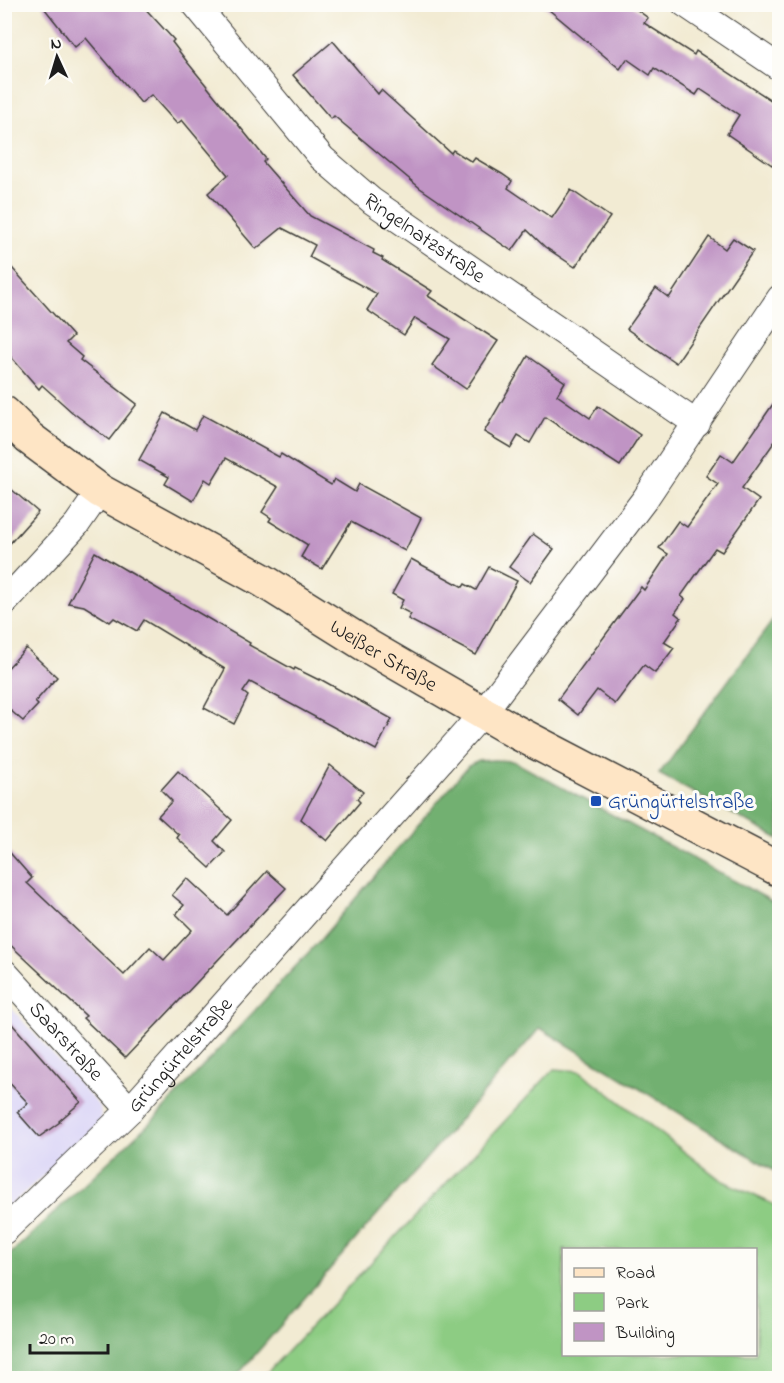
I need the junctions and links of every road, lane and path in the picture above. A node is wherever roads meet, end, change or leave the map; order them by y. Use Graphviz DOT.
graph roads {
  1 [pos="195,4"];
  2 [pos="685,4"];
  3 [pos="780,68"];
  4 [pos="780,298"];
  5 [pos="4,414"];
  6 [pos="697,424"];
  7 [pos="100,491"];
  8 [pos="4,603"];
  9 [pos="483,713"];
  10 [pos="780,870"];
  11 [pos="4,972"];
  12 [pos="130,1110"];
  13 [pos="4,1231"];
  1 -- 6 [label="street, Ringelnatzstraße"];
  2 -- 3 [label="street"];
  4 -- 6 [label="street, Grüngürtelstraße"];
  5 -- 7 [label="street, Weißer Straße"];
  6 -- 9 [label="street, Grüngürtelstraße"];
  7 -- 8 [label="street"];
  7 -- 9 [label="street, Weißer Straße"];
  9 -- 10 [label="street, Weißer Straße"];
  9 -- 12 [label="street, Grüngürtelstraße"];
  11 -- 12 [label="street, Saarstraße"];
  12 -- 13 [label="street, Grüngürtelstraße"];
}
